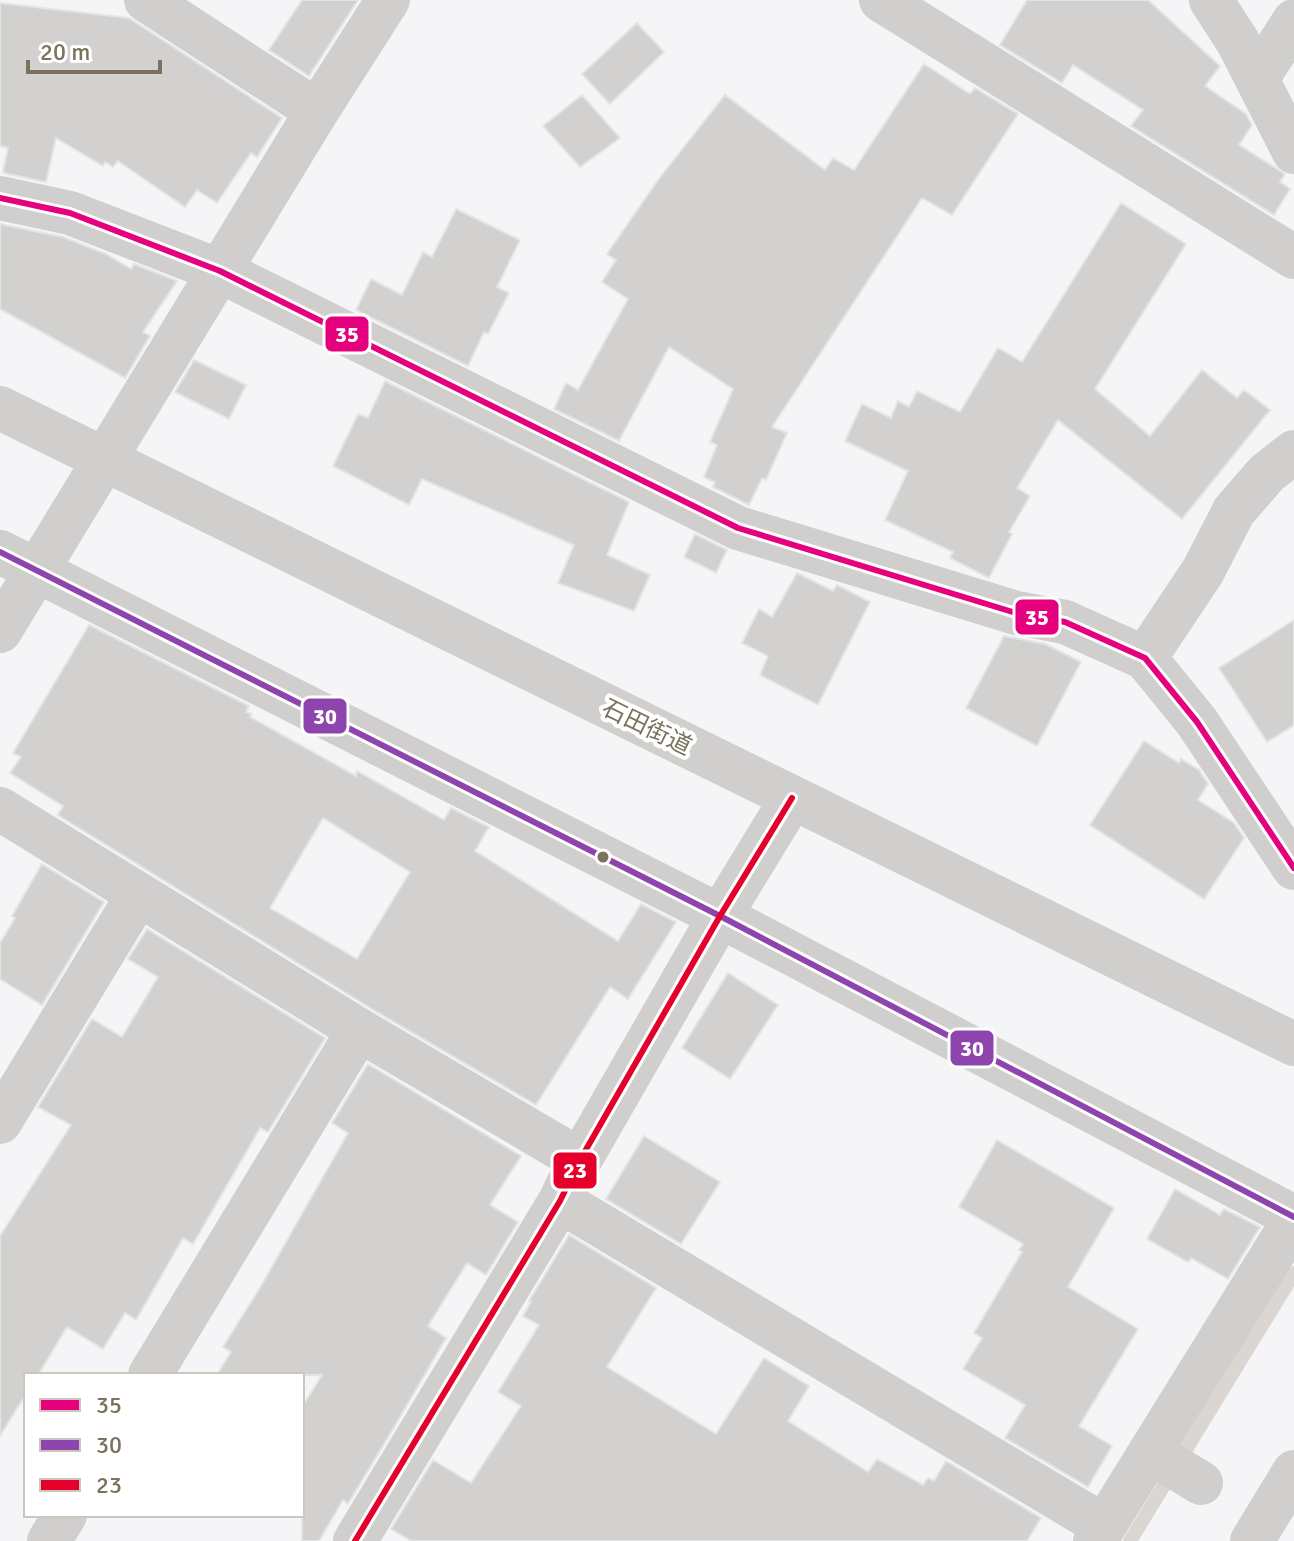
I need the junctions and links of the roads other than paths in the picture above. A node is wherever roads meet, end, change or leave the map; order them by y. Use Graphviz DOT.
graph roads {
  1 [pos="146,0"];
  2 [pos="388,0"];
  3 [pos="881,0"];
  4 [pos="1211,0"];
  5 [pos="1294,21"];
  6 [pos="1257,79"];
  7 [pos="317,111"];
  8 [pos="1294,152"];
  9 [pos="0,198"];
  10 [pos="1294,257"];
  11 [pos="220,271"];
  12 [pos="0,408"];
  13 [pos="1294,452"];
  14 [pos="104,461"];
  15 [pos="18,561"];
  16 [pos="0,631"];
  17 [pos="1145,658"];
  18 [pos="792,798"];
  19 [pos="0,809"];
  20 [pos="1294,868"];
  21 [pos="138,895"];
  22 [pos="720,916"];
  23 [pos="359,1030"];
  24 [pos="1294,1044"];
  25 [pos="0,1122"];
  26 [pos="580,1160"];
  27 [pos="560,1201"];
  28 [pos="1292,1228"];
  29 [pos="151,1373"];
  30 [pos="1150,1452"];
  31 [pos="1294,1472"];
  32 [pos="1201,1483"];
  33 [pos="64,1517"];
  34 [pos="1100,1534"];
  35 [pos="358,1540"];
  36 [pos="49,1541"];
  37 [pos="1252,1541"];
  1 -- 7 [label="street"];
  2 -- 7 [label="street"];
  3 -- 10 [label="street"];
  4 -- 6 [label="street"];
  5 -- 6 [label="street"];
  6 -- 8 [label="street"];
  7 -- 11 [label="street"];
  9 -- 11 [label="street"];
  11 -- 14 [label="street"];
  11 -- 17 [label="street"];
  12 -- 14 [label="street, 石田街道"];
  13 -- 17 [label="street"];
  14 -- 15 [label="street"];
  14 -- 18 [label="street, 石田街道"];
  15 -- 16 [label="street"];
  15 -- 22 [label="street"];
  17 -- 20 [label="street"];
  18 -- 22 [label="street"];
  18 -- 24 [label="street, 石田街道"];
  19 -- 21 [label="street"];
  21 -- 23 [label="street"];
  21 -- 25 [label="street"];
  22 -- 26 [label="street"];
  22 -- 28 [label="street"];
  23 -- 26 [label="street"];
  23 -- 29 [label="street"];
  26 -- 27 [label="street"];
  27 -- 34 [label="street"];
  27 -- 35 [label="street"];
  28 -- 30 [label="street"];
  30 -- 32 [label="street"];
  30 -- 34 [label="street"];
  31 -- 37 [label="street"];
  33 -- 36 [label="street"];
}
